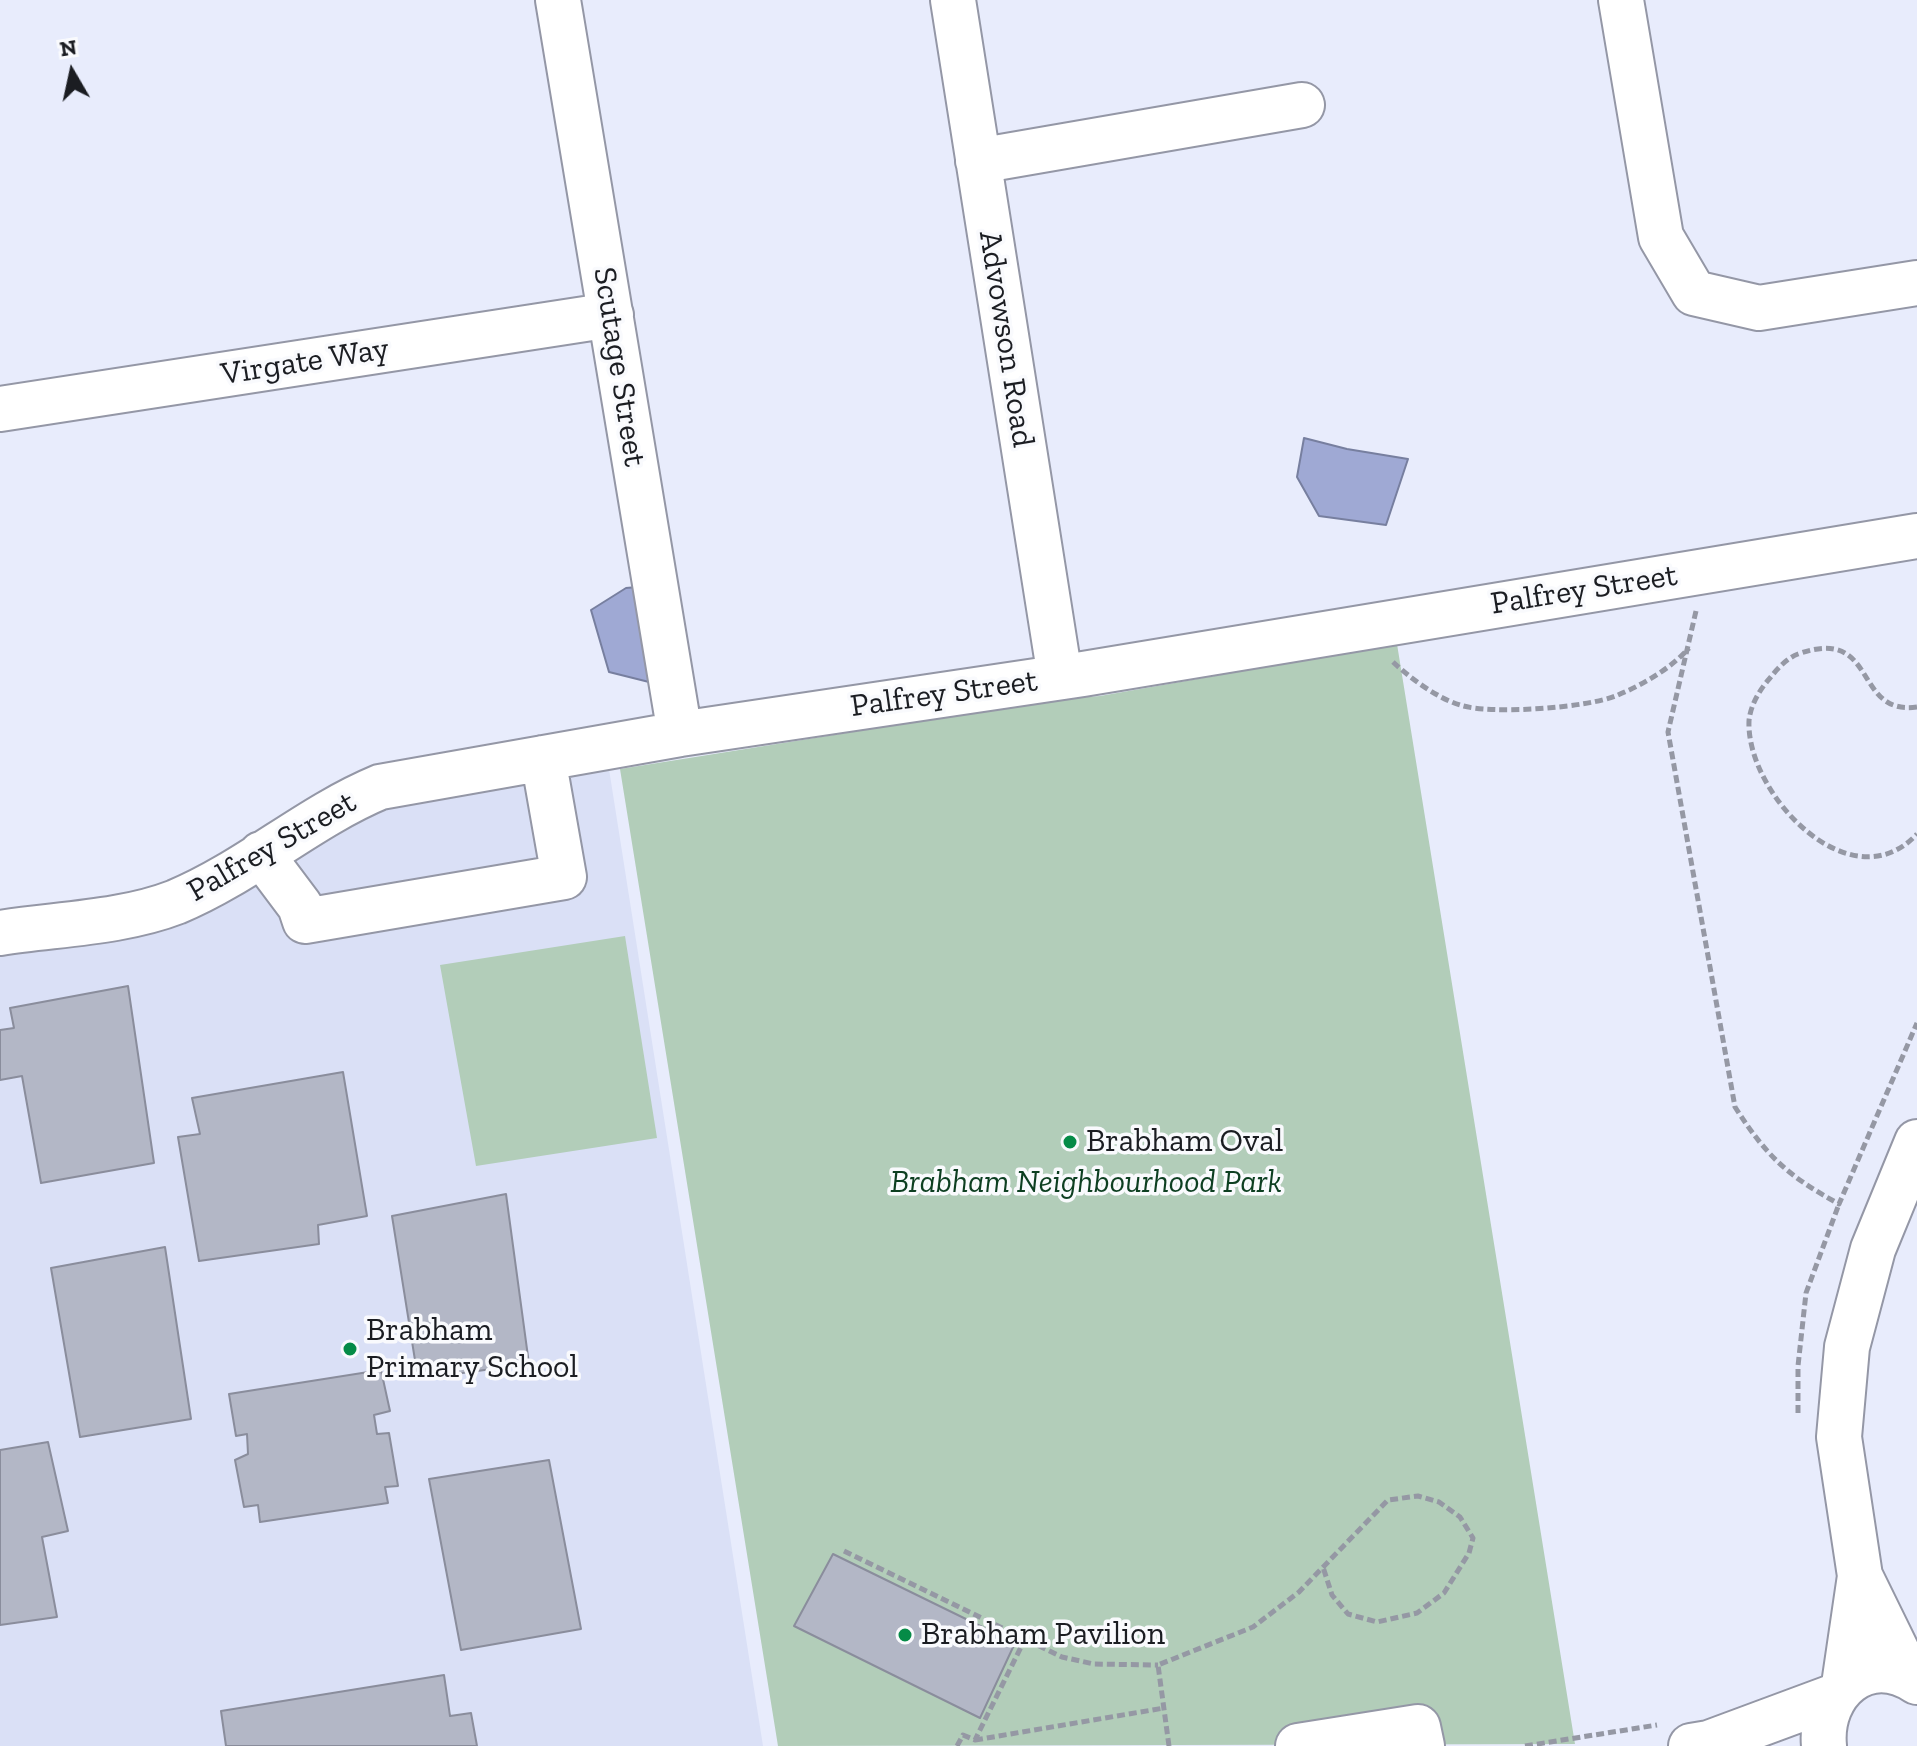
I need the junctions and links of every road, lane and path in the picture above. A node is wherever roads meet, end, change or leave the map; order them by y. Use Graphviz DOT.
graph roads {
  1 [pos="558,0"];
  2 [pos="953,0"];
  3 [pos="1621,0"];
  4 [pos="1302,105"];
  5 [pos="978,161"];
  6 [pos="1917,283"];
  7 [pos="611,315"];
  8 [pos="0,409"];
  9 [pos="1917,536"];
  10 [pos="1697,606"];
  11 [pos="1691,646"];
  12 [pos="1387,656"];
  13 [pos="1060,677"];
  14 [pos="1917,707"];
  15 [pos="680,734"];
  16 [pos="543,758"];
  17 [pos="1917,834"];
  18 [pos="261,854"];
  19 [pos="0,933"];
  20 [pos="1917,1023"];
  21 [pos="1917,1142"];
  22 [pos="1839,1204"];
  23 [pos="1798,1425"];
  24 [pos="844,1551"];
  25 [pos="1323,1567"];
  26 [pos="1860,1576"];
  27 [pos="1025,1639"];
  28 [pos="1158,1665"];
  29 [pos="1913,1679"];
  30 [pos="1838,1691"];
  31 [pos="1164,1708"];
  32 [pos="1700,1739"];
  33 [pos="975,1740"];
  34 [pos="957,1746"];
  35 [pos="1169,1746"];
  36 [pos="1298,1746"];
  37 [pos="1422,1746"];
  38 [pos="1525,1746"];
  39 [pos="1824,1746"];
  1 -- 7 [label="street, Scutage Street"];
  2 -- 5 [label="street, Advowson Road"];
  3 -- 6 [label="street"];
  4 -- 5 [label="street"];
  5 -- 13 [label="street, Advowson Road"];
  7 -- 8 [label="street, Virgate Way"];
  7 -- 15 [label="street, Scutage Street"];
  9 -- 13 [label="street, Palfrey Street"];
  10 -- 11 [label="path"];
  11 -- 12 [label="path"];
  11 -- 22 [label="path"];
  13 -- 15 [label="street, Palfrey Street"];
  14 -- 17 [label="path"];
  15 -- 16 [label="street, Palfrey Street"];
  16 -- 18 [label="street, Palfrey Street"];
  16 -- 18 [label="street"];
  18 -- 19 [label="street, Palfrey Street"];
  20 -- 22 [label="path"];
  21 -- 26 [label="street"];
  22 -- 23 [label="path"];
  24 -- 27 [label="path"];
  25 -- 25 [label="path"];
  25 -- 28 [label="path"];
  26 -- 29 [label="street"];
  26 -- 30 [label="street"];
  27 -- 28 [label="path"];
  27 -- 33 [label="path"];
  28 -- 31 [label="path"];
  29 -- 30 [label="street"];
  30 -- 32 [label="street"];
  30 -- 39 [label="street"];
  31 -- 33 [label="path"];
  31 -- 35 [label="path"];
  32 -- 38 [label="path"];
  33 -- 34 [label="path"];
  36 -- 37 [label="street"];
}
